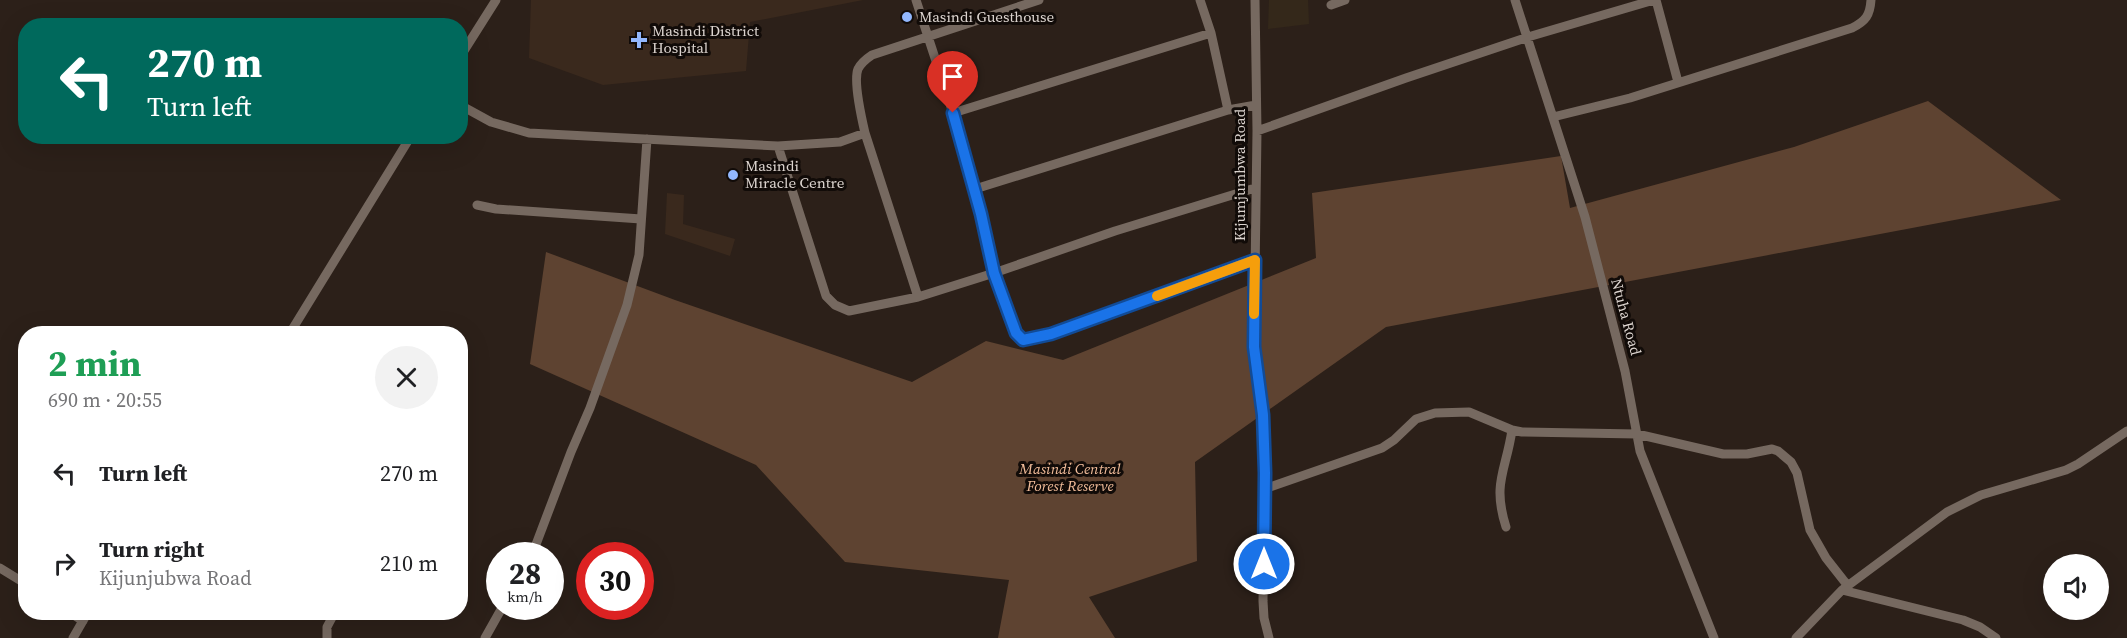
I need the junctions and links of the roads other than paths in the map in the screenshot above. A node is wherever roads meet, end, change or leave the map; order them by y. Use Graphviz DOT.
graph roads {
  1 [pos="496,0"];
  2 [pos="915,0"];
  3 [pos="1039,0"];
  4 [pos="1200,0"];
  5 [pos="1255,0"];
  6 [pos="1345,0"];
  7 [pos="1515,0"];
  8 [pos="1655,0"];
  9 [pos="1871,0"];
  10 [pos="1331,5"];
  11 [pos="1211,33"];
  12 [pos="928,36"];
  13 [pos="1528,38"];
  14 [pos="468,44"];
  15 [pos="1678,82"];
  16 [pos="1256,105"];
  17 [pos="468,109"];
  18 [pos="1228,110"];
  19 [pos="953,113"];
  20 [pos="1553,117"];
  21 [pos="1257,131"];
  22 [pos="865,133"];
  23 [pos="647,139"];
  24 [pos="406,144"];
  25 [pos="778,146"];
  26 [pos="1255,188"];
  27 [pos="975,189"];
  28 [pos="477,205"];
  29 [pos="641,219"];
  30 [pos="1255,260"];
  31 [pos="994,273"];
  32 [pos="918,297"];
  33 [pos="294,326"];
  34 [pos="1512,430"];
  35 [pos="2127,431"];
  36 [pos="1637,434"];
  37 [pos="1264,489"];
  38 [pos="1506,527"];
  39 [pos="537,542"];
  40 [pos="0,568"];
  41 [pos="18,579"];
  42 [pos="1845,588"];
  43 [pos="331,620"];
  44 [pos="495,620"];
  45 [pos="82,621"];
  46 [pos="73,638"];
  47 [pos="327,638"];
  48 [pos="485,638"];
  49 [pos="1269,638"];
  50 [pos="1714,638"];
  51 [pos="1796,638"];
  52 [pos="1996,638"];
  1 -- 14 [label="street"];
  2 -- 12 [label="street"];
  3 -- 12 [label="street"];
  4 -- 11 [label="street"];
  5 -- 16 [label="street, Kijumjumbwa Road"];
  6 -- 10 [label="street"];
  7 -- 13 [label="street, Ntuha Road"];
  8 -- 13 [label="street"];
  8 -- 15 [label="street"];
  9 -- 15 [label="street"];
  11 -- 18 [label="street"];
  11 -- 19 [label="street"];
  12 -- 19 [label="street"];
  12 -- 22 [label="street"];
  13 -- 20 [label="street, Ntuha Road"];
  13 -- 21 [label="street"];
  15 -- 20 [label="street"];
  16 -- 18 [label="street"];
  16 -- 21 [label="street, Kijumjumbwa Road"];
  17 -- 23 [label="street"];
  18 -- 27 [label="street"];
  19 -- 27 [label="street"];
  20 -- 36 [label="street, Ntuha Road"];
  21 -- 26 [label="street, Kijumjumbwa Road"];
  22 -- 25 [label="street"];
  22 -- 32 [label="street"];
  23 -- 25 [label="street"];
  23 -- 29 [label="street"];
  24 -- 33 [label="street"];
  25 -- 32 [label="street"];
  26 -- 30 [label="street, Kijumjumbwa Road"];
  26 -- 31 [label="street"];
  27 -- 31 [label="street"];
  28 -- 29 [label="street"];
  29 -- 39 [label="street"];
  30 -- 31 [label="street"];
  30 -- 37 [label="street, Kijumjumbwa Road"];
  31 -- 32 [label="street"];
  34 -- 36 [label="street"];
  34 -- 37 [label="street"];
  34 -- 38 [label="street"];
  35 -- 42 [label="street"];
  36 -- 42 [label="street"];
  36 -- 50 [label="street, Ntuha Road"];
  37 -- 49 [label="street, Kijumjumbwa Road"];
  40 -- 41 [label="street"];
  42 -- 51 [label="street"];
  42 -- 52 [label="street"];
  43 -- 47 [label="street"];
  44 -- 48 [label="street"];
  45 -- 46 [label="street"];
}
